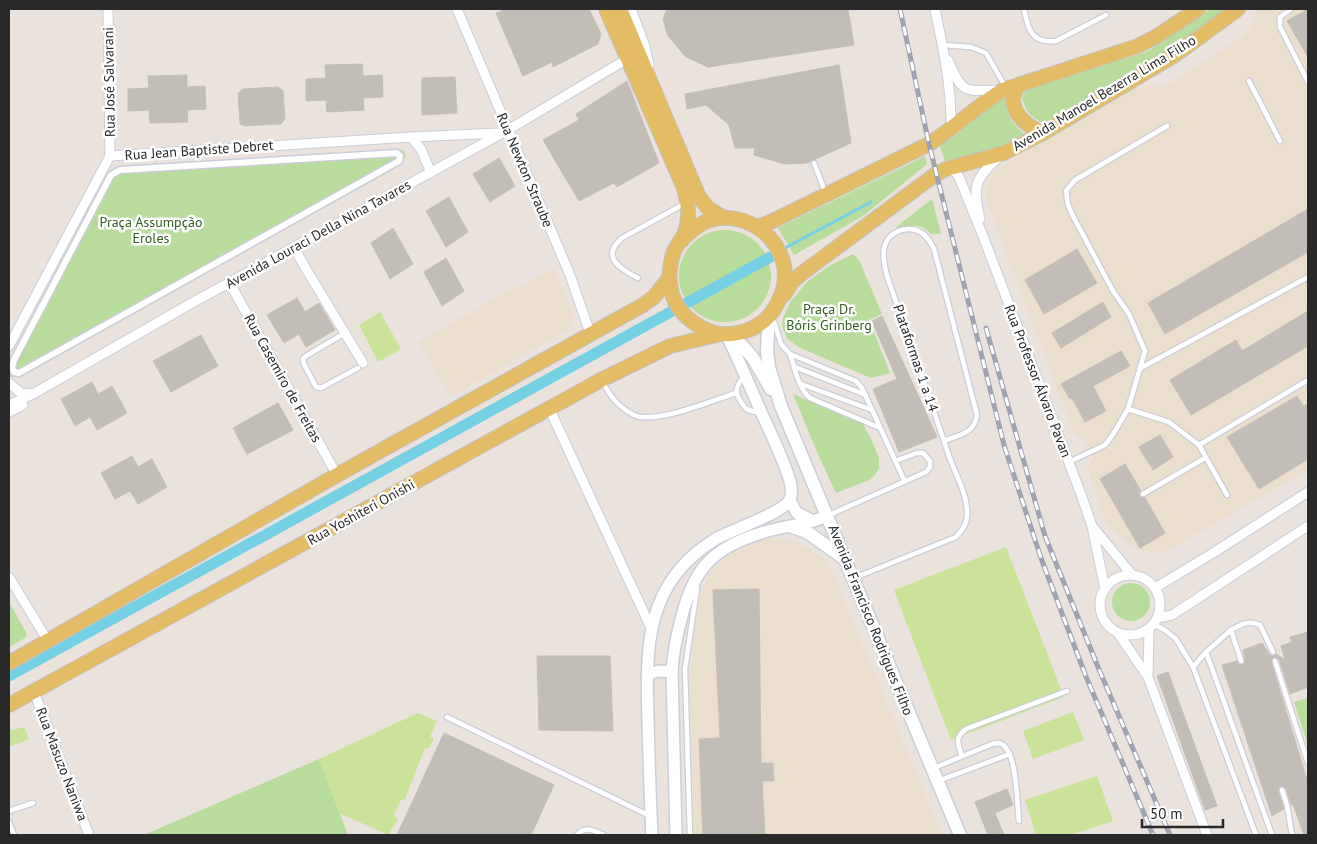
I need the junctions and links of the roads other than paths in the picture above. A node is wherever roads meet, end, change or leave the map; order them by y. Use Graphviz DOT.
graph roads {
  1 [pos="108,9"];
  2 [pos="457,9"];
  3 [pos="606,9"];
  4 [pos="620,9"];
  5 [pos="631,9"];
  6 [pos="935,9"];
  7 [pos="1024,9"];
  8 [pos="1198,9"];
  9 [pos="1238,9"];
  10 [pos="1292,9"];
  11 [pos="1106,15"];
  12 [pos="942,45"];
  13 [pos="627,59"];
  14 [pos="1249,81"];
  15 [pos="1308,82"];
  16 [pos="652,86"];
  17 [pos="1010,88"];
  18 [pos="1167,126"];
  19 [pos="951,130"];
  20 [pos="505,132"];
  21 [pos="1043,133"];
  22 [pos="411,137"];
  23 [pos="1280,141"];
  24 [pos="1004,153"];
  25 [pos="110,156"];
  26 [pos="399,161"];
  27 [pos="814,163"];
  28 [pos="946,169"];
  29 [pos="431,172"];
  30 [pos="826,195"];
  31 [pos="688,202"];
  32 [pos="724,218"];
  33 [pos="758,227"];
  34 [pos="983,236"];
  35 [pos="682,240"];
  36 [pos="294,247"];
  37 [pos="1308,277"];
  38 [pos="638,278"];
  39 [pos="669,278"];
  40 [pos="229,282"];
  41 [pos="772,313"];
  42 [pos="345,333"];
  43 [pos="590,334"];
  44 [pos="726,334"];
  45 [pos="9,346"];
  46 [pos="790,354"];
  47 [pos="360,366"];
  48 [pos="795,367"];
  49 [pos="1139,369"];
  50 [pos="746,376"];
  51 [pos="601,380"];
  52 [pos="1308,380"];
  53 [pos="9,383"];
  54 [pos="801,384"];
  55 [pos="736,393"];
  56 [pos="34,394"];
  57 [pos="866,396"];
  58 [pos="9,405"];
  59 [pos="781,406"];
  60 [pos="549,408"];
  61 [pos="1128,409"];
  62 [pos="872,410"];
  63 [pos="9,412"];
  64 [pos="762,414"];
  65 [pos="880,428"];
  66 [pos="944,441"];
  67 [pos="1199,445"];
  68 [pos="1205,458"];
  69 [pos="895,461"];
  70 [pos="1069,462"];
  71 [pos="337,475"];
  72 [pos="905,482"];
  73 [pos="1308,492"];
  74 [pos="1142,494"];
  75 [pos="1227,495"];
  76 [pos="790,501"];
  77 [pos="828,516"];
  78 [pos="813,521"];
  79 [pos="1092,526"];
  80 [pos="1308,526"];
  81 [pos="792,527"];
  82 [pos="846,559"];
  83 [pos="700,571"];
  84 [pos="1132,575"];
  85 [pos="9,577"];
  86 [pos="854,578"];
  87 [pos="1155,588"];
  88 [pos="1105,589"];
  89 [pos="1154,624"];
  90 [pos="651,628"];
  91 [pos="1231,630"];
  92 [pos="1118,633"];
  93 [pos="48,641"];
  94 [pos="1206,652"];
  95 [pos="1273,652"];
  96 [pos="1241,661"];
  97 [pos="1275,661"];
  98 [pos="9,663"];
  99 [pos="686,666"];
  100 [pos="1193,667"];
  101 [pos="647,668"];
  102 [pos="672,668"];
  103 [pos="685,673"];
  104 [pos="1148,677"];
  105 [pos="1067,691"];
  106 [pos="34,692"];
  107 [pos="9,705"];
  108 [pos="447,717"];
  109 [pos="1010,754"];
  110 [pos="962,756"];
  111 [pos="1308,763"];
  112 [pos="933,768"];
  113 [pos="938,781"];
  114 [pos="1282,790"];
  115 [pos="33,803"];
  116 [pos="9,811"];
  117 [pos="651,817"];
  118 [pos="1019,821"];
  119 [pos="9,822"];
  120 [pos="14,835"];
  121 [pos="89,835"];
  122 [pos="577,835"];
  123 [pos="604,835"];
  124 [pos="652,835"];
  125 [pos="676,835"];
  126 [pos="690,835"];
  127 [pos="960,835"];
  128 [pos="1207,835"];
  129 [pos="1256,835"];
  130 [pos="1272,835"];
  131 [pos="1292,835"];
  1 -- 25 [label="street, Rua José Salvarani"];
  2 -- 20 [label="street, Rua Newton Straube"];
  3 -- 13 [label="main road, Avenida Francisco Rodrigues Filho"];
  4 -- 16 [label="main road, Avenida Francisco Rodrigues Filho"];
  5 -- 16 [label="street"];
  6 -- 12 [label="street"];
  7 -- 11 [label="lane"];
  8 -- 17 [label="main road, Avenida Manoel Bezerra Lima Filho"];
  9 -- 21 [label="main road, Avenida Manoel Bezerra Lima Filho"];
  10 -- 15 [label="lane"];
  12 -- 17 [label="lane"];
  12 -- 17 [label="street"];
  12 -- 19 [label="street"];
  13 -- 20 [label="street, Avenida Louraci Della Nina Tavares"];
  13 -- 31 [label="main road, Avenida Francisco Rodrigues Filho"];
  14 -- 23 [label="lane"];
  16 -- 32 [label="main road, Avenida Francisco Rodrigues Filho"];
  17 -- 19 [label="main road, Avenida Manoel Bezerra Lima Filho"];
  17 -- 21 [label="main road"];
  18 -- 49 [label="lane"];
  19 -- 30 [label="main road, Avenida Manoel Bezerra Lima Filho"];
  20 -- 22 [label="street, Rua Jean Baptiste Debret"];
  20 -- 29 [label="street, Avenida Louraci Della Nina Tavares"];
  20 -- 43 [label="street, Rua Newton Straube"];
  21 -- 24 [label="main road, Avenida Manoel Bezerra Lima Filho"];
  22 -- 25 [label="street, Rua Jean Baptiste Debret"];
  22 -- 29 [label="street"];
  24 -- 28 [label="main road, Avenida Manoel Bezerra Lima Filho"];
  24 -- 34 [label="street, Rua Professor Álvaro Pavan"];
  25 -- 45 [label="street, Rua Jean Baptiste Debret"];
  26 -- 26 [label="street"];
  27 -- 30 [label="lane"];
  28 -- 34 [label="street, Rua Professor Álvaro Pavan"];
  28 -- 41 [label="main road, Avenida Manoel Bezerra Lima Filho"];
  29 -- 36 [label="street, Avenida Louraci Della Nina Tavares"];
  30 -- 33 [label="main road, Avenida Manoel Bezerra Lima Filho"];
  31 -- 35 [label="main road, Avenida Francisco Rodrigues Filho"];
  31 -- 38 [label="lane"];
  32 -- 33 [label="main road, Avenida Francisco Rodrigues Filho"];
  32 -- 35 [label="main road, Avenida Francisco Rodrigues Filho"];
  33 -- 41 [label="main road, Avenida Francisco Rodrigues Filho"];
  34 -- 70 [label="street, Rua Professor Álvaro Pavan"];
  35 -- 39 [label="main road, Avenida Francisco Rodrigues Filho"];
  36 -- 40 [label="street, Avenida Louraci Della Nina Tavares"];
  36 -- 42 [label="street"];
  37 -- 49 [label="lane"];
  39 -- 43 [label="main road"];
  39 -- 44 [label="main road, Avenida Francisco Rodrigues Filho"];
  40 -- 56 [label="street, Avenida Louraci Della Nina Tavares"];
  40 -- 71 [label="street, Rua Casemiro de Freitas"];
  41 -- 44 [label="main road"];
  41 -- 46 [label="lane"];
  41 -- 59 [label="main road, Avenida Francisco Rodrigues Filho"];
  42 -- 47 [label="street"];
  42 -- 47 [label="lane"];
  43 -- 71 [label="main road"];
  44 -- 50 [label="street"];
  44 -- 51 [label="main road, Rua Yoshiteri Onishi"];
  44 -- 59 [label="main road, Avenida Francisco Rodrigues Filho"];
  46 -- 48 [label="lane"];
  46 -- 57 [label="lane"];
  48 -- 54 [label="lane"];
  48 -- 57 [label="lane"];
  49 -- 61 [label="lane"];
  50 -- 55 [label="lane"];
  50 -- 64 [label="street"];
  51 -- 55 [label="lane"];
  51 -- 60 [label="main road, Rua Yoshiteri Onishi"];
  52 -- 67 [label="lane"];
  53 -- 56 [label="street"];
  54 -- 62 [label="lane"];
  54 -- 65 [label="lane"];
  55 -- 64 [label="lane"];
  56 -- 58 [label="street"];
  56 -- 63 [label="street"];
  57 -- 62 [label="lane"];
  59 -- 77 [label="main road, Avenida Francisco Rodrigues Filho"];
  60 -- 90 [label="street"];
  60 -- 106 [label="main road, Rua Yoshiteri Onishi"];
  61 -- 67 [label="lane"];
  61 -- 70 [label="lane"];
  62 -- 65 [label="lane"];
  64 -- 76 [label="street"];
  65 -- 69 [label="lane"];
  66 -- 66 [label="lane, Plataformas 1 a 14"];
  66 -- 86 [label="lane, Plataformas 1 a 14"];
  67 -- 68 [label="lane"];
  68 -- 74 [label="lane"];
  68 -- 75 [label="lane"];
  69 -- 72 [label="lane"];
  69 -- 72 [label="lane"];
  70 -- 79 [label="street, Rua Professor Álvaro Pavan"];
  71 -- 93 [label="main road"];
  72 -- 77 [label="lane"];
  73 -- 87 [label="street"];
  76 -- 78 [label="street"];
  76 -- 90 [label="street"];
  77 -- 78 [label="street"];
  77 -- 82 [label="main road, Avenida Francisco Rodrigues Filho"];
  78 -- 81 [label="street"];
  79 -- 84 [label="street, Rua Professor Álvaro Pavan"];
  79 -- 88 [label="street, Rua Professor Álvaro Pavan"];
  80 -- 89 [label="street"];
  81 -- 82 [label="main road"];
  81 -- 83 [label="street"];
  82 -- 86 [label="main road, Avenida Francisco Rodrigues Filho"];
  83 -- 99 [label="lane"];
  83 -- 102 [label="street"];
  84 -- 87 [label="street"];
  84 -- 88 [label="street"];
  85 -- 93 [label="street"];
  86 -- 112 [label="main road, Avenida Francisco Rodrigues Filho"];
  87 -- 89 [label="street"];
  88 -- 92 [label="street"];
  89 -- 92 [label="street"];
  89 -- 100 [label="lane"];
  89 -- 104 [label="street"];
  90 -- 101 [label="street"];
  91 -- 94 [label="lane"];
  91 -- 95 [label="lane"];
  91 -- 96 [label="lane"];
  92 -- 104 [label="street"];
  93 -- 98 [label="main road"];
  94 -- 100 [label="lane"];
  94 -- 130 [label="lane"];
  97 -- 111 [label="lane"];
  99 -- 102 [label="lane"];
  99 -- 103 [label="lane"];
  100 -- 129 [label="lane"];
  101 -- 102 [label="street"];
  101 -- 117 [label="street"];
  102 -- 103 [label="lane"];
  102 -- 125 [label="street"];
  103 -- 126 [label="lane"];
  104 -- 128 [label="street"];
  105 -- 110 [label="lane"];
  106 -- 107 [label="main road, Rua Yoshiteri Onishi"];
  106 -- 121 [label="street, Rua Masuzo Naniwa"];
  108 -- 117 [label="lane"];
  109 -- 110 [label="lane"];
  109 -- 113 [label="lane"];
  109 -- 118 [label="lane"];
  110 -- 112 [label="lane"];
  112 -- 113 [label="main road, Avenida Francisco Rodrigues Filho"];
  113 -- 127 [label="main road, Avenida Francisco Rodrigues Filho"];
  114 -- 131 [label="lane"];
  115 -- 116 [label="lane"];
  117 -- 124 [label="street"];
  119 -- 120 [label="lane"];
  122 -- 123 [label="lane"];
}
